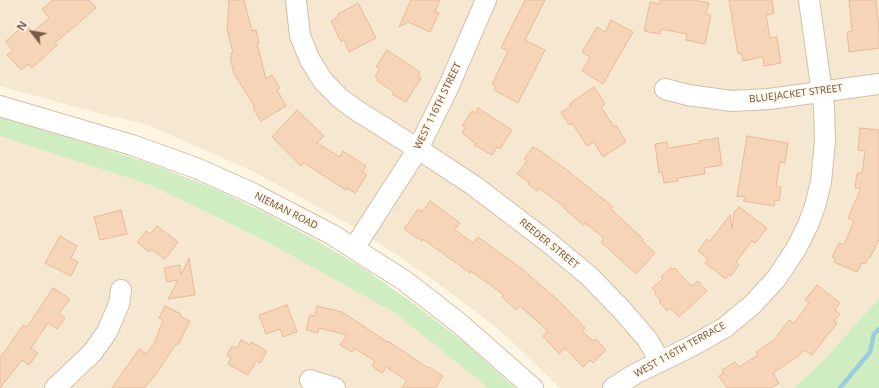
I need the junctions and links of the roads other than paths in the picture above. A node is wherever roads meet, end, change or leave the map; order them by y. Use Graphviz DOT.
graph roads {
  1 [pos="296,0"];
  2 [pos="486,0"];
  3 [pos="809,0"];
  4 [pos="879,84"];
  5 [pos="666,89"];
  6 [pos="822,92"];
  7 [pos="0,106"];
  8 [pos="418,149"];
  9 [pos="354,248"];
  10 [pos="121,290"];
  11 [pos="660,361"];
  12 [pos="310,380"];
  13 [pos="55,388"];
  14 [pos="335,388"];
  15 [pos="533,388"];
  16 [pos="613,388"];
  1 -- 8 [label="street, REEDER STREET"];
  2 -- 8 [label="street, WEST 116TH STREET"];
  3 -- 6 [label="street, WEST 116TH TERRACE"];
  4 -- 6 [label="street, BLUEJACKET STREET"];
  5 -- 6 [label="street, BLUEJACKET STREET"];
  6 -- 11 [label="street, WEST 116TH TERRACE"];
  7 -- 9 [label="street, NIEMAN ROAD"];
  8 -- 9 [label="street, WEST 116TH STREET"];
  8 -- 11 [label="street, REEDER STREET"];
  9 -- 15 [label="street, NIEMAN ROAD"];
  10 -- 13 [label="street"];
  11 -- 16 [label="street, WEST 116TH TERRACE"];
  12 -- 14 [label="street"];
}
